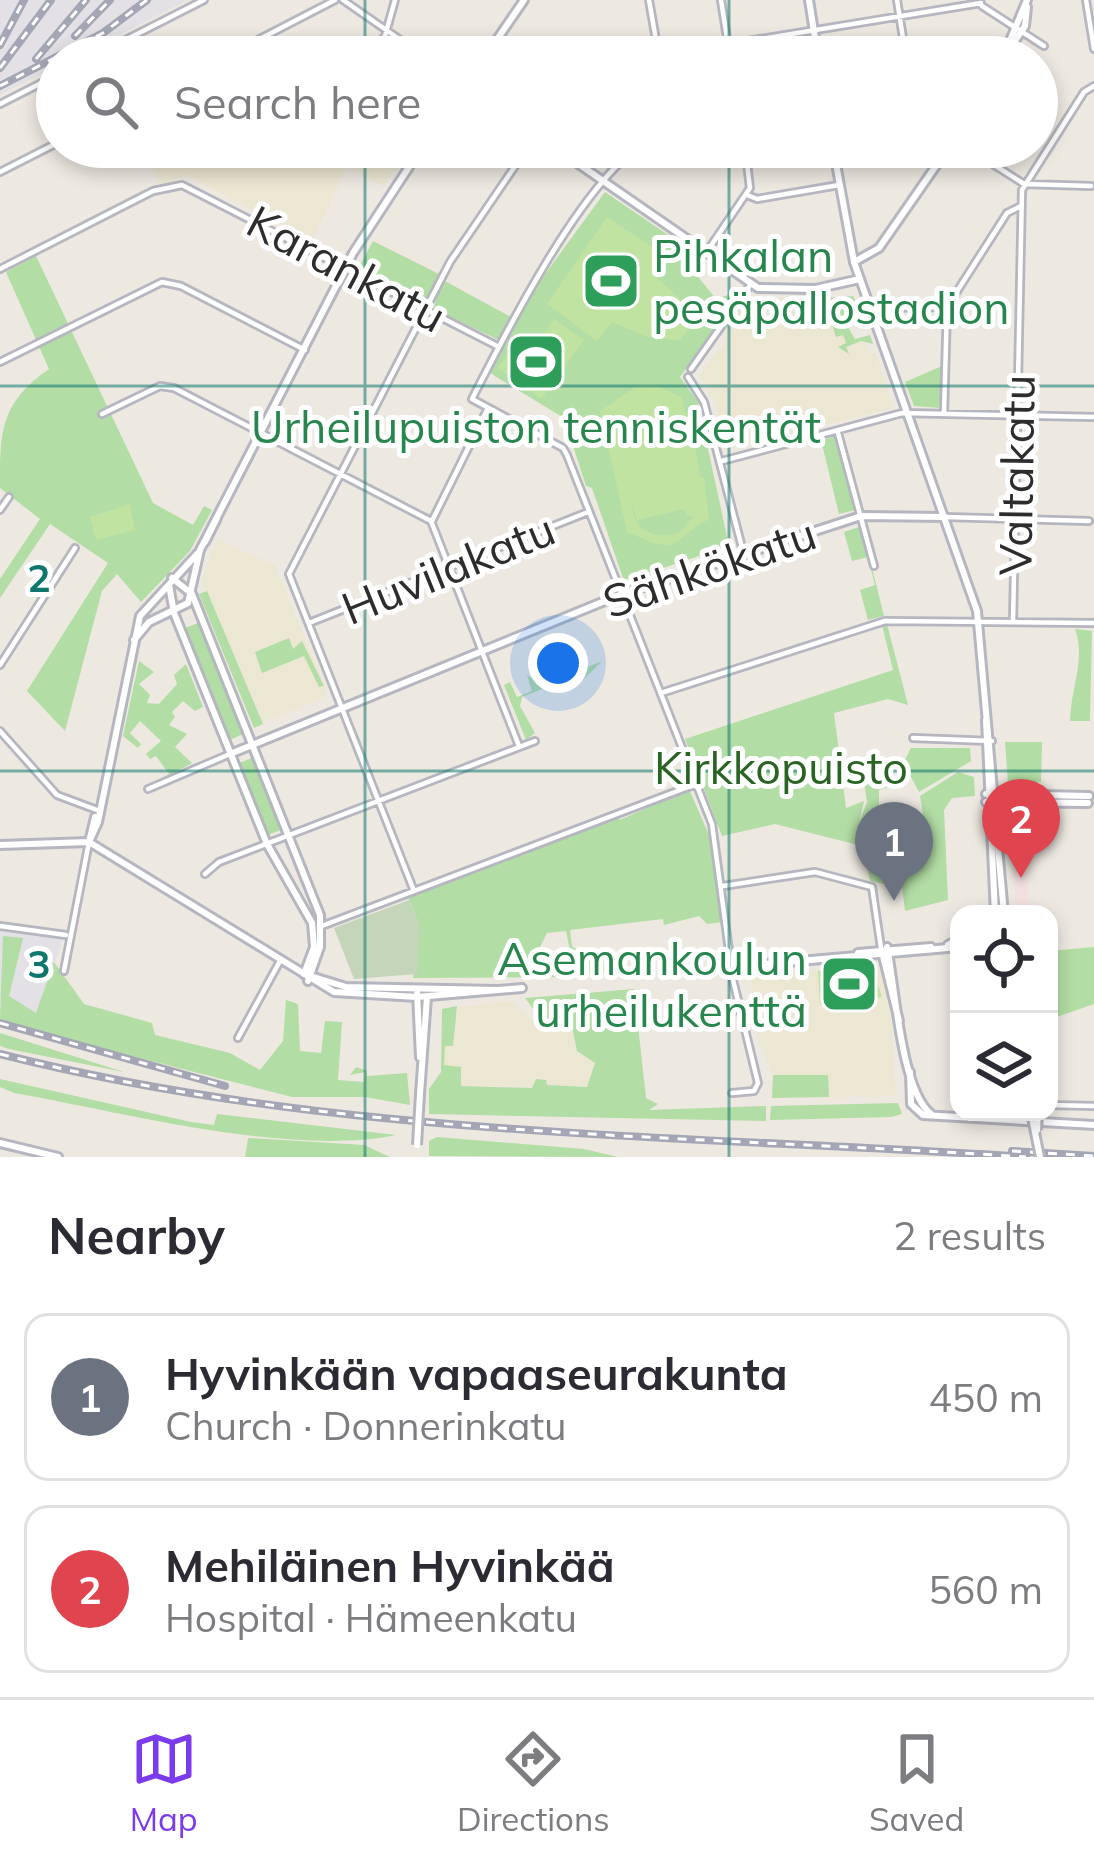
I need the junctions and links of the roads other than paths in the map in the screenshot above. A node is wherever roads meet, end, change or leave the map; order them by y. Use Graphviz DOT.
graph roads {
  1 [pos="204,0"];
  2 [pos="339,0"];
  3 [pos="395,0"];
  4 [pos="524,0"];
  5 [pos="649,0"];
  6 [pos="721,0"];
  7 [pos="808,0"];
  8 [pos="897,0"];
  9 [pos="1086,0"];
  10 [pos="981,2"];
  11 [pos="1027,2"];
  12 [pos="899,16"];
  13 [pos="814,29"];
  14 [pos="386,30"];
  15 [pos="1020,31"];
  16 [pos="133,36"];
  17 [pos="267,36"];
  18 [pos="382,36"];
  19 [pos="395,36"];
  20 [pos="499,36"];
  21 [pos="656,36"];
  22 [pos="727,36"];
  23 [pos="774,36"];
  24 [pos="815,36"];
  25 [pos="902,36"];
  26 [pos="1017,36"];
  27 [pos="1028,36"];
  28 [pos="1094,50"];
  29 [pos="36,86"];
  30 [pos="1094,86"];
  31 [pos="0,104"];
  32 [pos="1058,136"];
  33 [pos="36,153"];
  34 [pos="409,168"];
  35 [pos="513,168"];
  36 [pos="584,168"];
  37 [pos="618,168"];
  38 [pos="749,168"];
  39 [pos="836,168"];
  40 [pos="930,168"];
  41 [pos="999,168"];
  42 [pos="1035,168"];
  43 [pos="0,172"];
  44 [pos="604,182"];
  45 [pos="1024,184"];
  46 [pos="839,185"];
  47 [pos="1091,187"];
  48 [pos="747,195"];
  49 [pos="1021,206"];
  50 [pos="706,253"];
  51 [pos="854,262"];
  52 [pos="349,267"];
  53 [pos="0,269"];
  54 [pos="860,279"];
  55 [pos="751,284"];
  56 [pos="947,307"];
  57 [pos="878,308"];
  58 [pos="426,309"];
  59 [pos="499,347"];
  60 [pos="305,350"];
  61 [pos="0,362"];
  62 [pos="488,408"];
  63 [pos="908,414"];
  64 [pos="944,414"];
  65 [pos="102,415"];
  66 [pos="1017,416"];
  67 [pos="1094,417"];
  68 [pos="837,432"];
  69 [pos="262,434"];
  70 [pos="722,461"];
  71 [pos="339,474"];
  72 [pos="9,496"];
  73 [pos="0,510"];
  74 [pos="588,512"];
  75 [pos="861,516"];
  76 [pos="945,517"];
  77 [pos="1016,518"];
  78 [pos="1089,520"];
  79 [pos="431,521"];
  80 [pos="203,546"];
  81 [pos="75,548"];
  82 [pos="744,555"];
  83 [pos="874,566"];
  84 [pos="452,567"];
  85 [pos="171,580"];
  86 [pos="192,594"];
  87 [pos="622,595"];
  88 [pos="174,613"];
  89 [pos="976,621"];
  90 [pos="1013,622"];
  91 [pos="1094,623"];
  92 [pos="308,624"];
  93 [pos="134,640"];
  94 [pos="483,649"];
  95 [pos="0,665"];
  96 [pos="661,693"];
  97 [pos="340,705"];
  98 [pos="0,731"];
  99 [pos="913,738"];
  100 [pos="535,741"];
  101 [pos="988,741"];
  102 [pos="252,744"];
  103 [pos="519,746"];
  104 [pos="230,754"];
  105 [pos="698,783"];
  106 [pos="148,789"];
  107 [pos="990,798"];
  108 [pos="377,800"];
  109 [pos="1091,800"];
  110 [pos="96,813"];
  111 [pos="288,835"];
  112 [pos="88,842"];
  113 [pos="267,844"];
  114 [pos="0,845"];
  115 [pos="205,874"];
  116 [pos="723,886"];
  117 [pos="414,891"];
  118 [pos="998,905"];
  119 [pos="0,926"];
  120 [pos="318,928"];
  121 [pos="67,935"];
  122 [pos="950,945"];
  123 [pos="884,950"];
  124 [pos="280,961"];
  125 [pos="731,967"];
  126 [pos="64,971"];
  127 [pos="308,976"];
  128 [pos="522,988"];
  129 [pos="424,990"];
  130 [pos="417,997"];
  131 [pos="238,1038"];
  132 [pos="421,1061"];
  133 [pos="732,1094"];
  134 [pos="1058,1105"];
  135 [pos="1094,1106"];
  136 [pos="1035,1121"];
  137 [pos="1094,1125"];
  138 [pos="0,1143"];
  139 [pos="21,1153"];
  140 [pos="58,1157"];
  141 [pos="417,1157"];
  142 [pos="1040,1157"];
  1 -- 16 [label="street"];
  2 -- 14 [label="street"];
  2 -- 17 [label="street"];
  3 -- 14 [label="street"];
  4 -- 20 [label="main road"];
  5 -- 21 [label="street"];
  6 -- 22 [label="street"];
  7 -- 13 [label="main road"];
  8 -- 12 [label="street"];
  9 -- 28 [label="street"];
  10 -- 12 [label="street"];
  10 -- 15 [label="street"];
  11 -- 15 [label="main road"];
  12 -- 13 [label="street"];
  12 -- 25 [label="street"];
  13 -- 23 [label="street"];
  13 -- 24 [label="main road"];
  14 -- 18 [label="street"];
  14 -- 19 [label="street"];
  15 -- 26 [label="main road"];
  15 -- 27 [label="street"];
  29 -- 31 [label="street"];
  30 -- 32 [label="street"];
  33 -- 43 [label="street"];
  34 -- 52 [label="main road"];
  35 -- 58 [label="street"];
  36 -- 44 [label="main road"];
  37 -- 44 [label="street"];
  38 -- 48 [label="street"];
  39 -- 46 [label="main road"];
  40 -- 51 [label="main road"];
  41 -- 45 [label="street"];
  42 -- 45 [label="street"];
  44 -- 50 [label="main road"];
  44 -- 59 [label="street"];
  45 -- 47 [label="street"];
  45 -- 49 [label="street, Valtakatu"];
  46 -- 48 [label="street"];
  46 -- 51 [label="main road"];
  48 -- 50 [label="street"];
  49 -- 56 [label="street"];
  49 -- 66 [label="street, Valtakatu"];
  50 -- 55 [label="main road"];
  51 -- 54 [label="main road"];
  52 -- 53 [label="street, Karankatu"];
  52 -- 58 [label="street, Karankatu"];
  52 -- 60 [label="main road"];
  54 -- 55 [label="main road"];
  54 -- 63 [label="main road"];
  55 -- 70 [label="street"];
  56 -- 57 [label="street"];
  56 -- 64 [label="street"];
  58 -- 59 [label="street, Karankatu"];
  58 -- 71 [label="street"];
  59 -- 62 [label="street"];
  60 -- 61 [label="street"];
  60 -- 69 [label="main road"];
  62 -- 74 [label="street"];
  62 -- 79 [label="street"];
  63 -- 64 [label="street"];
  63 -- 68 [label="street"];
  63 -- 76 [label="main road"];
  64 -- 66 [label="street"];
  65 -- 69 [label="street"];
  66 -- 67 [label="street"];
  66 -- 77 [label="street, Valtakatu"];
  68 -- 70 [label="street"];
  68 -- 75 [label="street"];
  69 -- 71 [label="street"];
  69 -- 80 [label="main road"];
  70 -- 82 [label="street"];
  71 -- 79 [label="street"];
  71 -- 92 [label="street"];
  72 -- 73 [label="street"];
  74 -- 84 [label="street, Huvilakatu"];
  74 -- 87 [label="street"];
  75 -- 76 [label="main road, Sähkökatu"];
  75 -- 82 [label="main road, Sähkökatu"];
  75 -- 83 [label="street"];
  76 -- 77 [label="street, Sähkökatu"];
  76 -- 89 [label="main road"];
  77 -- 78 [label="street, Sähkökatu"];
  77 -- 90 [label="street, Valtakatu"];
  79 -- 84 [label="street"];
  80 -- 85 [label="main road"];
  80 -- 86 [label="main road"];
  81 -- 95 [label="street"];
  82 -- 87 [label="main road, Sähkökatu"];
  84 -- 92 [label="street, Huvilakatu"];
  84 -- 94 [label="street"];
  85 -- 86 [label="main road"];
  85 -- 88 [label="main road"];
  85 -- 93 [label="main road"];
  86 -- 88 [label="main road"];
  86 -- 102 [label="main road"];
  87 -- 94 [label="main road, Sähkökatu"];
  87 -- 96 [label="street"];
  88 -- 93 [label="main road"];
  88 -- 104 [label="main road"];
  89 -- 90 [label="street"];
  89 -- 96 [label="street"];
  89 -- 101 [label="main road"];
  90 -- 91 [label="street"];
  92 -- 97 [label="street"];
  93 -- 110 [label="main road"];
  94 -- 97 [label="main road, Sähkökatu"];
  94 -- 103 [label="street"];
  96 -- 105 [label="street"];
  97 -- 102 [label="main road, Sähkökatu"];
  97 -- 108 [label="street"];
  98 -- 110 [label="street"];
  99 -- 101 [label="street"];
  100 -- 103 [label="street"];
  101 -- 107 [label="main road"];
  102 -- 104 [label="main road, Sähkökatu"];
  102 -- 111 [label="main road"];
  103 -- 108 [label="street"];
  104 -- 106 [label="street, Sähkökatu"];
  104 -- 113 [label="main road"];
  105 -- 116 [label="street"];
  105 -- 117 [label="street"];
  107 -- 109 [label="main road"];
  107 -- 118 [label="main road"];
  108 -- 111 [label="street"];
  108 -- 117 [label="street"];
  110 -- 112 [label="main road"];
  111 -- 113 [label="street"];
  111 -- 120 [label="main road"];
  112 -- 114 [label="main road"];
  112 -- 121 [label="street"];
  112 -- 124 [label="main road"];
  113 -- 115 [label="street"];
  113 -- 120 [label="main road"];
  116 -- 123 [label="street"];
  116 -- 125 [label="street"];
  117 -- 120 [label="street"];
  119 -- 121 [label="street"];
  120 -- 127 [label="main road"];
  121 -- 126 [label="street"];
  122 -- 123 [label="main road"];
  123 -- 125 [label="main road"];
  123 -- 137 [label="main road"];
  124 -- 127 [label="main road"];
  124 -- 131 [label="street"];
  125 -- 133 [label="street"];
  127 -- 129 [label="main road"];
  127 -- 130 [label="main road"];
  128 -- 129 [label="main road"];
  129 -- 130 [label="main road"];
  129 -- 132 [label="main road"];
  130 -- 132 [label="main road"];
  132 -- 141 [label="main road, bridge"];
  134 -- 135 [label="street"];
  136 -- 142 [label="main road, bridge"];
  138 -- 139 [label="main road"];
  139 -- 140 [label="main road"];
}
